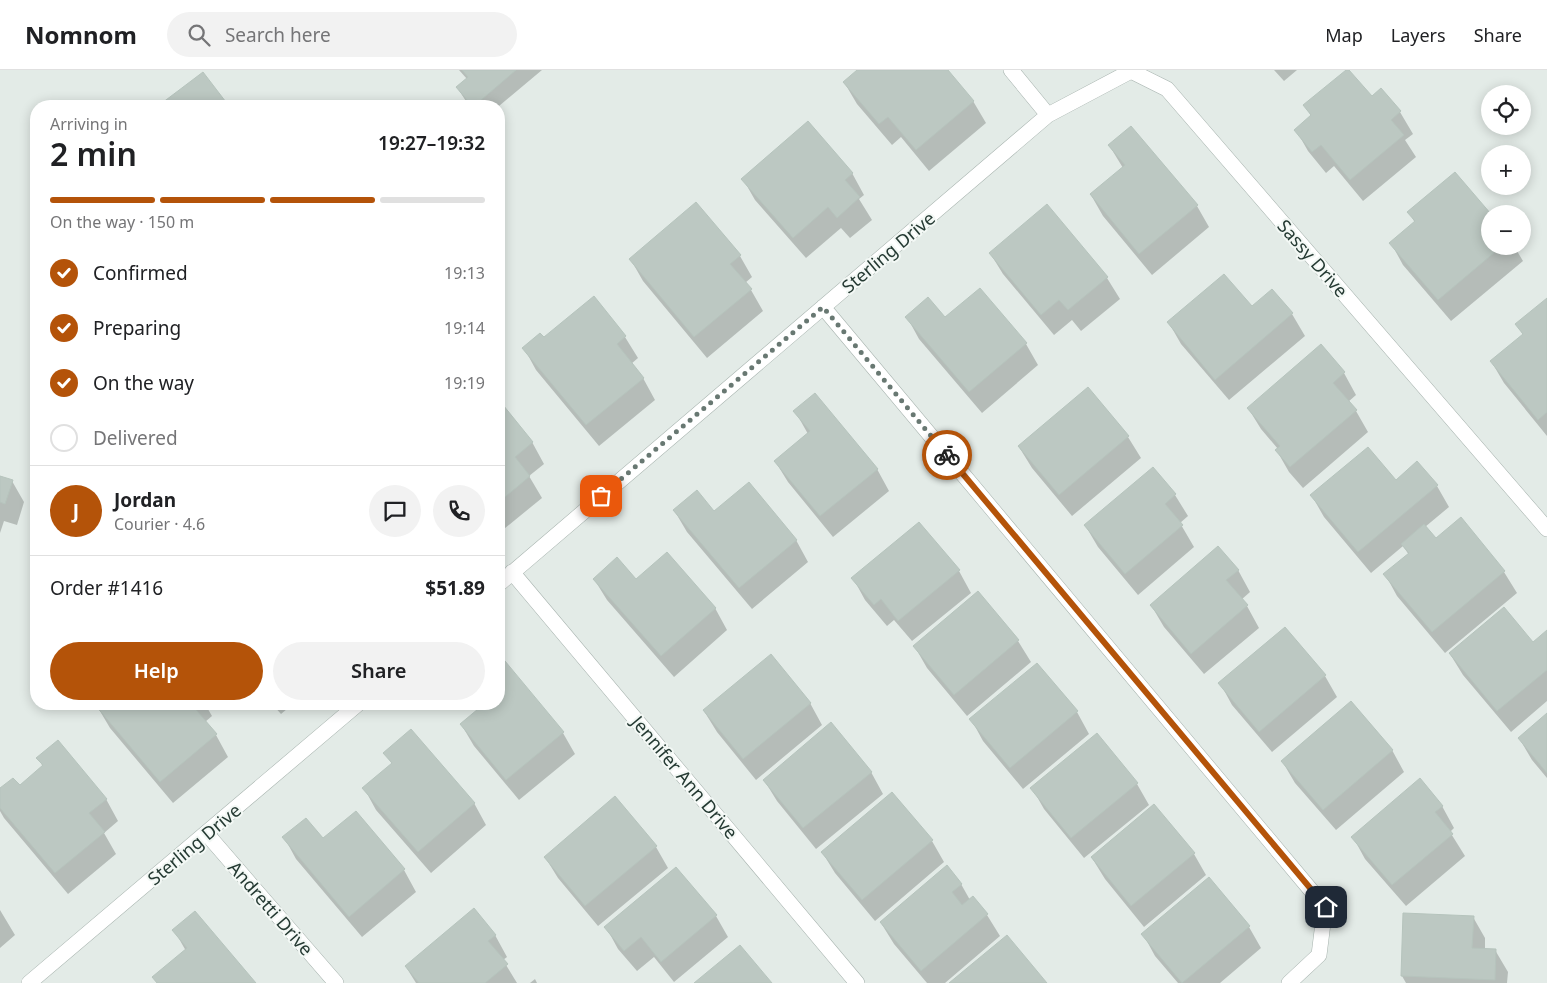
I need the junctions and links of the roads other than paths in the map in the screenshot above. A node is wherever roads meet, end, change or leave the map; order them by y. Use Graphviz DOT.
graph roads {
  1 [pos="1011,70"];
  2 [pos="1048,115"];
  3 [pos="823,307"];
  4 [pos="1547,529"];
  5 [pos="512,572"];
  6 [pos="505,578"];
  7 [pos="351,710"];
  8 [pos="206,833"];
  9 [pos="29,983"];
  10 [pos="336,983"];
  11 [pos="857,983"];
  12 [pos="1289,983"];
  1 -- 2 [label="street"];
  2 -- 3 [label="street, Sterling Drive"];
  2 -- 4 [label="street, Sassy Drive"];
  3 -- 5 [label="street, Sterling Drive"];
  3 -- 12 [label="street"];
  5 -- 6 [label="street, Sterling Drive"];
  5 -- 11 [label="street, Jennifer Ann Drive"];
  7 -- 8 [label="street, Sterling Drive"];
  8 -- 9 [label="street, Sterling Drive"];
  8 -- 10 [label="street, Andretti Drive"];
}
